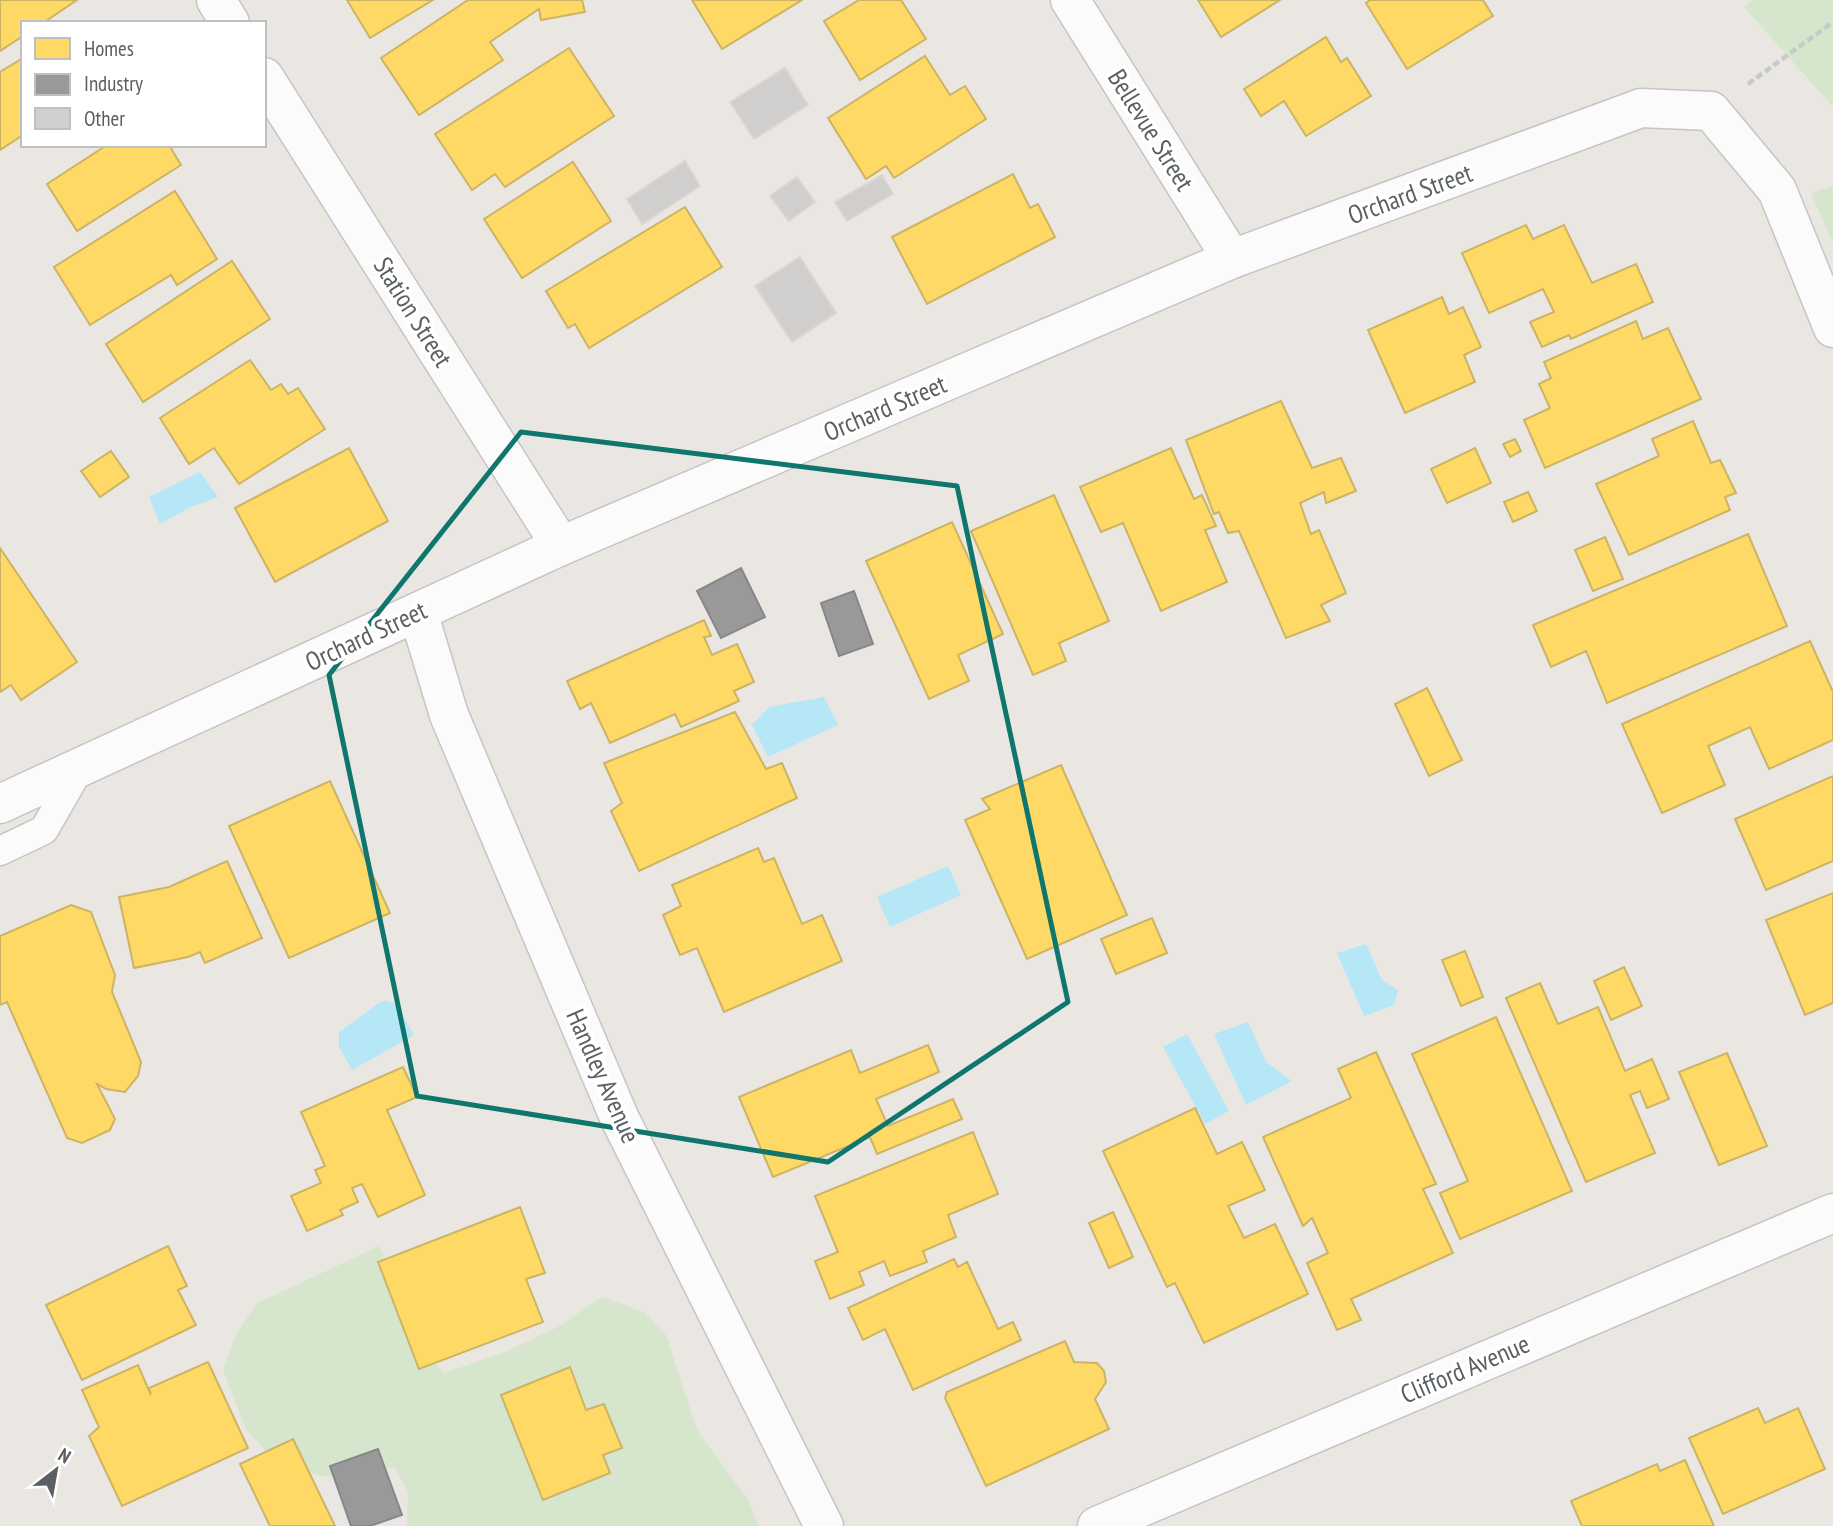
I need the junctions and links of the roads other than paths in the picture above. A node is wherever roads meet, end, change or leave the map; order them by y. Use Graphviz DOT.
graph roads {
  1 [pos="216,0"];
  2 [pos="1070,0"];
  3 [pos="229,21"];
  4 [pos="266,80"];
  5 [pos="1232,260"];
  6 [pos="1833,328"];
  7 [pos="561,546"];
  8 [pos="418,612"];
  9 [pos="79,769"];
  10 [pos="0,804"];
  11 [pos="0,851"];
  12 [pos="1833,1213"];
  13 [pos="824,1526"];
  14 [pos="1097,1526"];
  1 -- 3 [label="street"];
  2 -- 5 [label="street, Bellevue Street"];
  4 -- 7 [label="street, Station Street"];
  5 -- 6 [label="street, Orchard Street"];
  5 -- 7 [label="street, Orchard Street"];
  7 -- 8 [label="street, Orchard Street"];
  8 -- 9 [label="street, Orchard Street"];
  8 -- 13 [label="street, Handley Avenue"];
  9 -- 10 [label="street, Orchard Street"];
  9 -- 11 [label="lane"];
  12 -- 14 [label="street, Clifford Avenue"];
}
